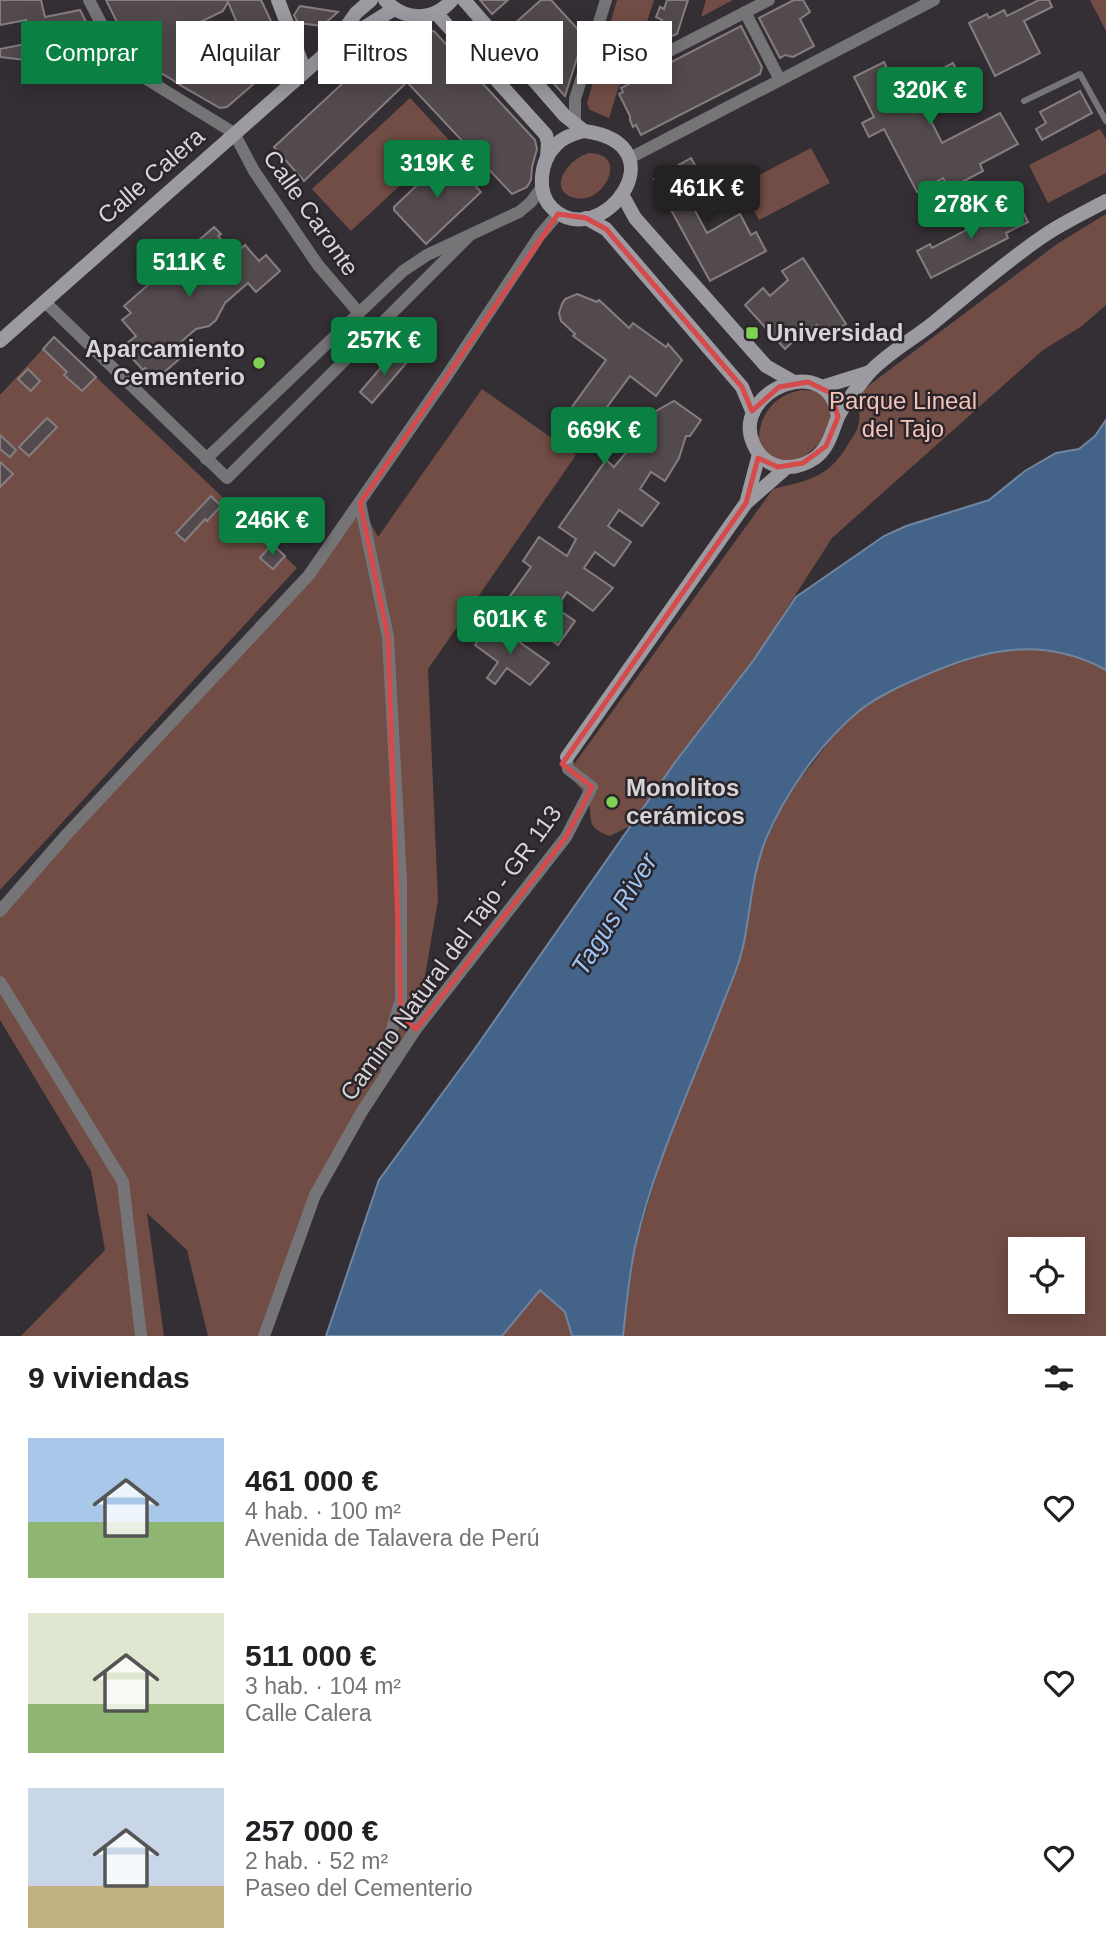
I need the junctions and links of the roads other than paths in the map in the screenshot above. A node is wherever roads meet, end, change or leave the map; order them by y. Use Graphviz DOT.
graph roads {
  1 [pos="89,0"];
  2 [pos="278,0"];
  3 [pos="371,0"];
  4 [pos="452,0"];
  5 [pos="464,0"];
  6 [pos="606,0"];
  7 [pos="769,0"];
  8 [pos="934,0"];
  9 [pos="389,4"];
  10 [pos="914,4"];
  11 [pos="746,12"];
  12 [pos="436,13"];
  13 [pos="351,21"];
  14 [pos="367,21"];
  15 [pos="672,50"];
  16 [pos="318,60"];
  17 [pos="305,71"];
  18 [pos="780,80"];
  19 [pos="1024,101"];
  20 [pos="1106,121"];
  21 [pos="579,128"];
  22 [pos="234,133"];
  23 [pos="630,158"];
  24 [pos="547,159"];
  25 [pos="542,187"];
  26 [pos="623,196"];
  27 [pos="1106,201"];
  28 [pos="558,214"];
  29 [pos="586,218"];
  30 [pos="469,236"];
  31 [pos="45,302"];
  32 [pos="359,313"];
  33 [pos="0,341"];
  34 [pos="870,372"];
  35 [pos="794,382"];
  36 [pos="822,387"];
  37 [pos="753,413"];
  38 [pos="838,417"];
  39 [pos="759,454"];
  40 [pos="206,459"];
  41 [pos="786,468"];
  42 [pos="360,503"];
  43 [pos="746,503"];
  44 [pos="567,757"];
  45 [pos="0,911"];
  46 [pos="0,982"];
  47 [pos="401,998"];
  48 [pos="416,1029"];
  49 [pos="387,1072"];
  50 [pos="141,1336"];
  51 [pos="264,1336"];
  1 -- 22 [label="street"];
  2 -- 17 [label="street"];
  3 -- 13 [label="street, Calle Calera"];
  4 -- 12 [label="street"];
  5 -- 21 [label="street"];
  6 -- 21 [label="street"];
  7 -- 11 [label="street"];
  8 -- 10 [label="street"];
  9 -- 12 [label="street, Calle Calera"];
  9 -- 14 [label="street, Calle Calera"];
  10 -- 18 [label="street"];
  11 -- 15 [label="street"];
  11 -- 18 [label="street"];
  12 -- 24 [label="street"];
  16 -- 17 [label="street, Calle Calera"];
  17 -- 22 [label="street, Calle Calera"];
  18 -- 23 [label="street"];
  19 -- 20 [label="lane"];
  21 -- 23 [label="street"];
  21 -- 24 [label="street"];
  22 -- 31 [label="street, Calle Calera"];
  22 -- 32 [label="street, Calle Caronte"];
  23 -- 26 [label="street"];
  24 -- 25 [label="street"];
  25 -- 28 [label="street"];
  25 -- 30 [label="street"];
  26 -- 29 [label="street"];
  26 -- 35 [label="street"];
  27 -- 34 [label="street"];
  28 -- 29 [label="street"];
  28 -- 42 [label="street"];
  29 -- 37 [label="street"];
  30 -- 32 [label="street"];
  30 -- 40 [label="street"];
  31 -- 33 [label="street, Calle Calera"];
  31 -- 40 [label="street"];
  32 -- 40 [label="street"];
  34 -- 36 [label="street"];
  34 -- 38 [label="street"];
  35 -- 36 [label="street"];
  35 -- 37 [label="street"];
  36 -- 38 [label="street"];
  37 -- 39 [label="street"];
  38 -- 41 [label="street"];
  39 -- 41 [label="street"];
  39 -- 43 [label="street"];
  41 -- 43 [label="street"];
  42 -- 45 [label="street"];
  42 -- 47 [label="street"];
  43 -- 44 [label="street"];
  44 -- 48 [label="street, Camino Natural del Tajo - GR 113"];
  46 -- 50 [label="street"];
  47 -- 48 [label="street"];
  47 -- 49 [label="street"];
  48 -- 49 [label="street, Camino Natural del Tajo - GR 113"];
  49 -- 51 [label="street, Camino Natural del Tajo - GR 113"];
}
